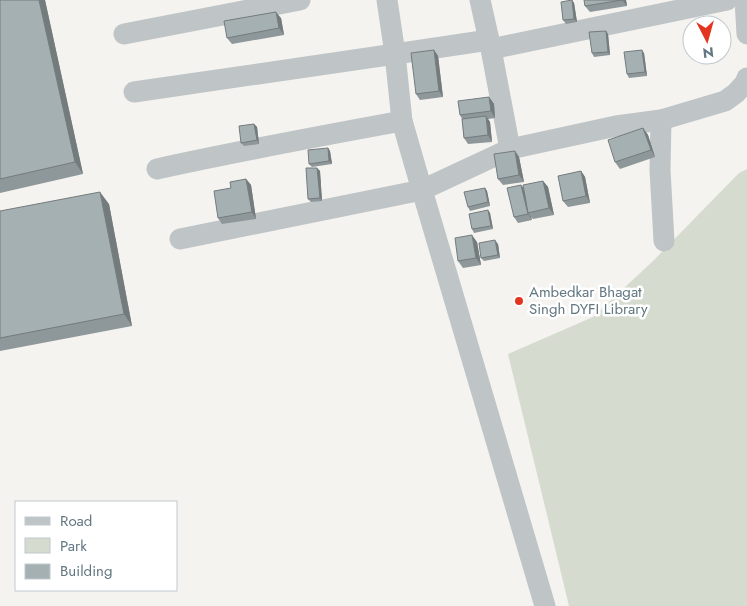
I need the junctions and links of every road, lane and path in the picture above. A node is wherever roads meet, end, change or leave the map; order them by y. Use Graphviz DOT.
graph roads {
  1 [pos="300,0"];
  2 [pos="387,0"];
  3 [pos="480,0"];
  4 [pos="727,0"];
  5 [pos="745,0"];
  6 [pos="124,34"];
  7 [pos="747,34"];
  8 [pos="490,45"];
  9 [pos="395,54"];
  10 [pos="747,78"];
  11 [pos="134,92"];
  12 [pos="660,120"];
  13 [pos="402,121"];
  14 [pos="510,149"];
  15 [pos="157,169"];
  16 [pos="422,190"];
  17 [pos="180,239"];
  18 [pos="664,241"];
  19 [pos="545,606"];
  1 -- 6 [label="street"];
  2 -- 9 [label="street"];
  3 -- 8 [label="street"];
  4 -- 8 [label="street"];
  5 -- 7 [label="street"];
  8 -- 9 [label="street"];
  8 -- 14 [label="street"];
  9 -- 11 [label="street"];
  9 -- 13 [label="street"];
  10 -- 12 [label="street"];
  12 -- 14 [label="street"];
  12 -- 18 [label="street"];
  13 -- 15 [label="street"];
  13 -- 16 [label="street"];
  14 -- 16 [label="street"];
  16 -- 17 [label="street"];
  16 -- 19 [label="street"];
}
